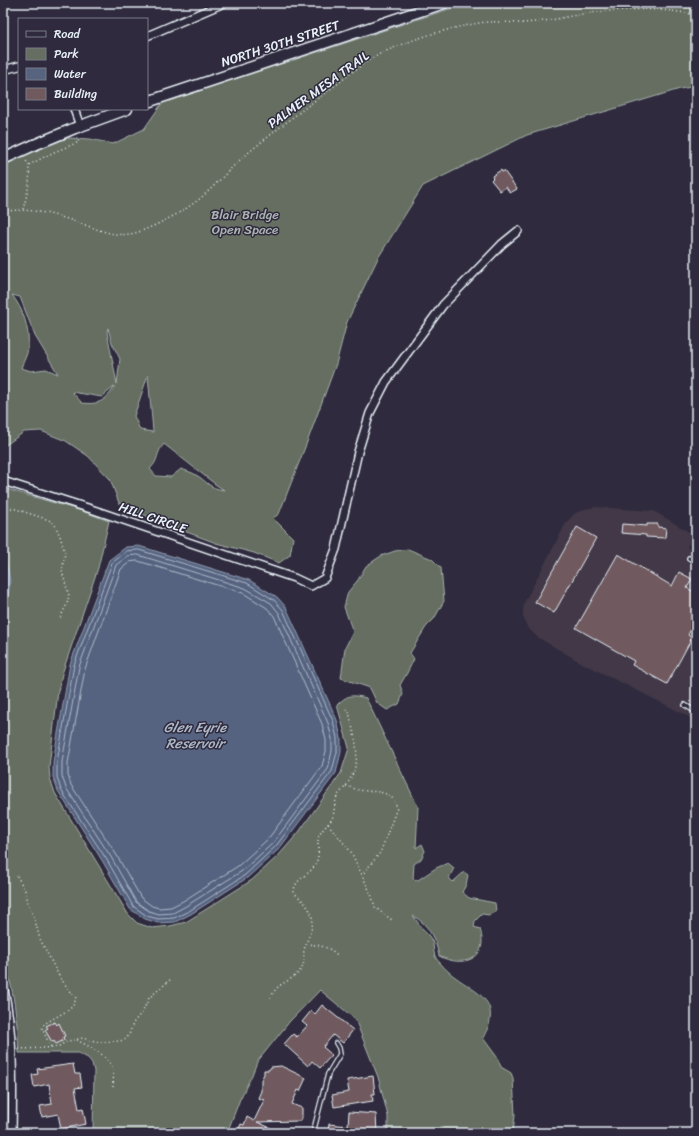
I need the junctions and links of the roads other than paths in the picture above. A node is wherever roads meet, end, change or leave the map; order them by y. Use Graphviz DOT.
graph roads {
  1 [pos="224,3"];
  2 [pos="444,3"];
  3 [pos="148,36"];
  4 [pos="18,66"];
  5 [pos="3,70"];
  6 [pos="148,102"];
  7 [pos="74,110"];
  8 [pos="122,110"];
  9 [pos="105,113"];
  10 [pos="78,127"];
  11 [pos="3,159"];
  12 [pos="518,231"];
  13 [pos="3,482"];
  14 [pos="689,558"];
  15 [pos="696,562"];
  16 [pos="685,705"];
  17 [pos="696,712"];
  18 [pos="3,984"];
  19 [pos="336,1043"];
  20 [pos="12,1133"];
  21 [pos="313,1133"];
  1 -- 3 [label="street"];
  2 -- 6 [label="main road, NORTH 30TH STREET"];
  4 -- 5 [label="street"];
  7 -- 10 [label="street"];
  8 -- 9 [label="main road"];
  9 -- 10 [label="main road"];
  10 -- 11 [label="main road, bridge"];
  12 -- 13 [label="street, HILL CIRCLE"];
  14 -- 15 [label="lane"];
  16 -- 17 [label="lane"];
  18 -- 20 [label="street"];
  19 -- 21 [label="lane"];
}
